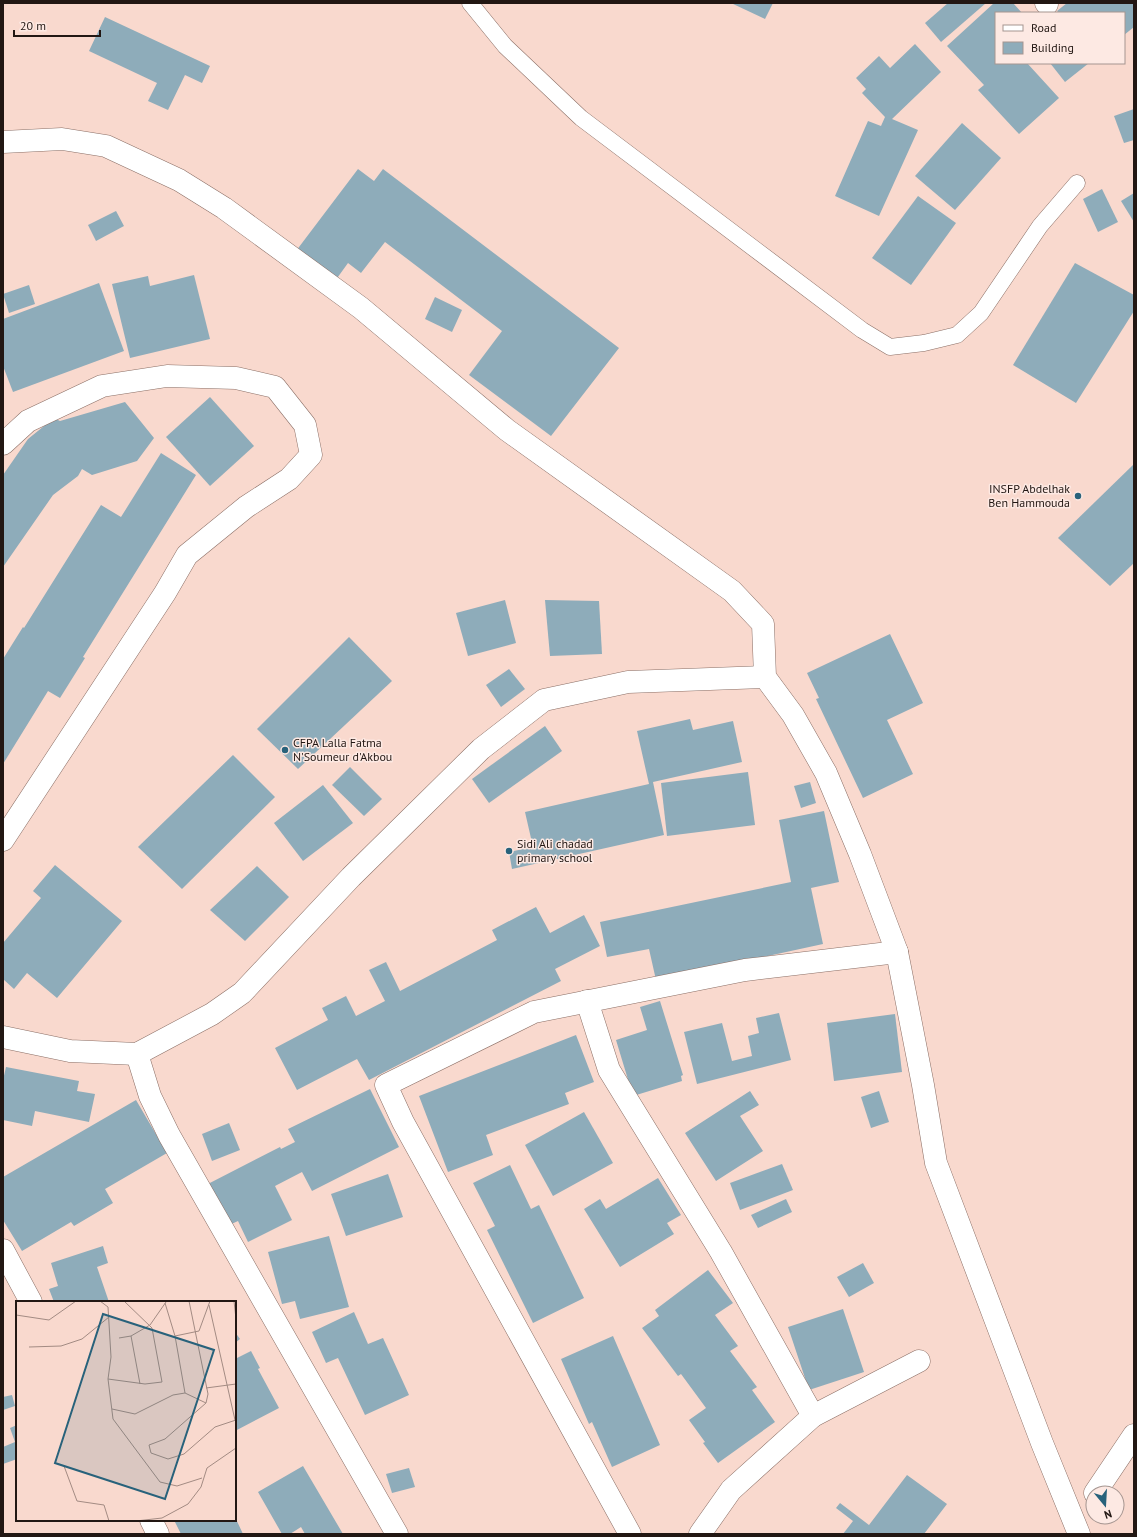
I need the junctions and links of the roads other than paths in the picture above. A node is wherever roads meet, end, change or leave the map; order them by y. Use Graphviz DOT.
graph roads {
  1 [pos="470,3"];
  2 [pos="3,142"];
  3 [pos="1077,183"];
  4 [pos="3,444"];
  5 [pos="765,677"];
  6 [pos="3,840"];
  7 [pos="897,952"];
  8 [pos="587,1001"];
  9 [pos="3,1037"];
  10 [pos="137,1054"];
  11 [pos="3,1250"];
  12 [pos="30,1301"];
  13 [pos="919,1361"];
  14 [pos="813,1416"];
  15 [pos="1134,1434"];
  16 [pos="1100,1485"];
  17 [pos="1085,1513"];
  18 [pos="151,1521"];
  19 [pos="1077,1529"];
  20 [pos="158,1534"];
  21 [pos="396,1534"];
  22 [pos="630,1534"];
  23 [pos="700,1534"];
  1 -- 3 [label="lane"];
  2 -- 5 [label="street"];
  4 -- 6 [label="street"];
  5 -- 7 [label="street"];
  5 -- 10 [label="street"];
  7 -- 8 [label="street"];
  7 -- 19 [label="street"];
  8 -- 14 [label="street"];
  8 -- 22 [label="street"];
  9 -- 10 [label="street"];
  10 -- 21 [label="street"];
  11 -- 12 [label="street"];
  13 -- 14 [label="street"];
  14 -- 23 [label="street"];
  15 -- 16 [label="street"];
  17 -- 19 [label="street"];
  18 -- 20 [label="street"];
}
